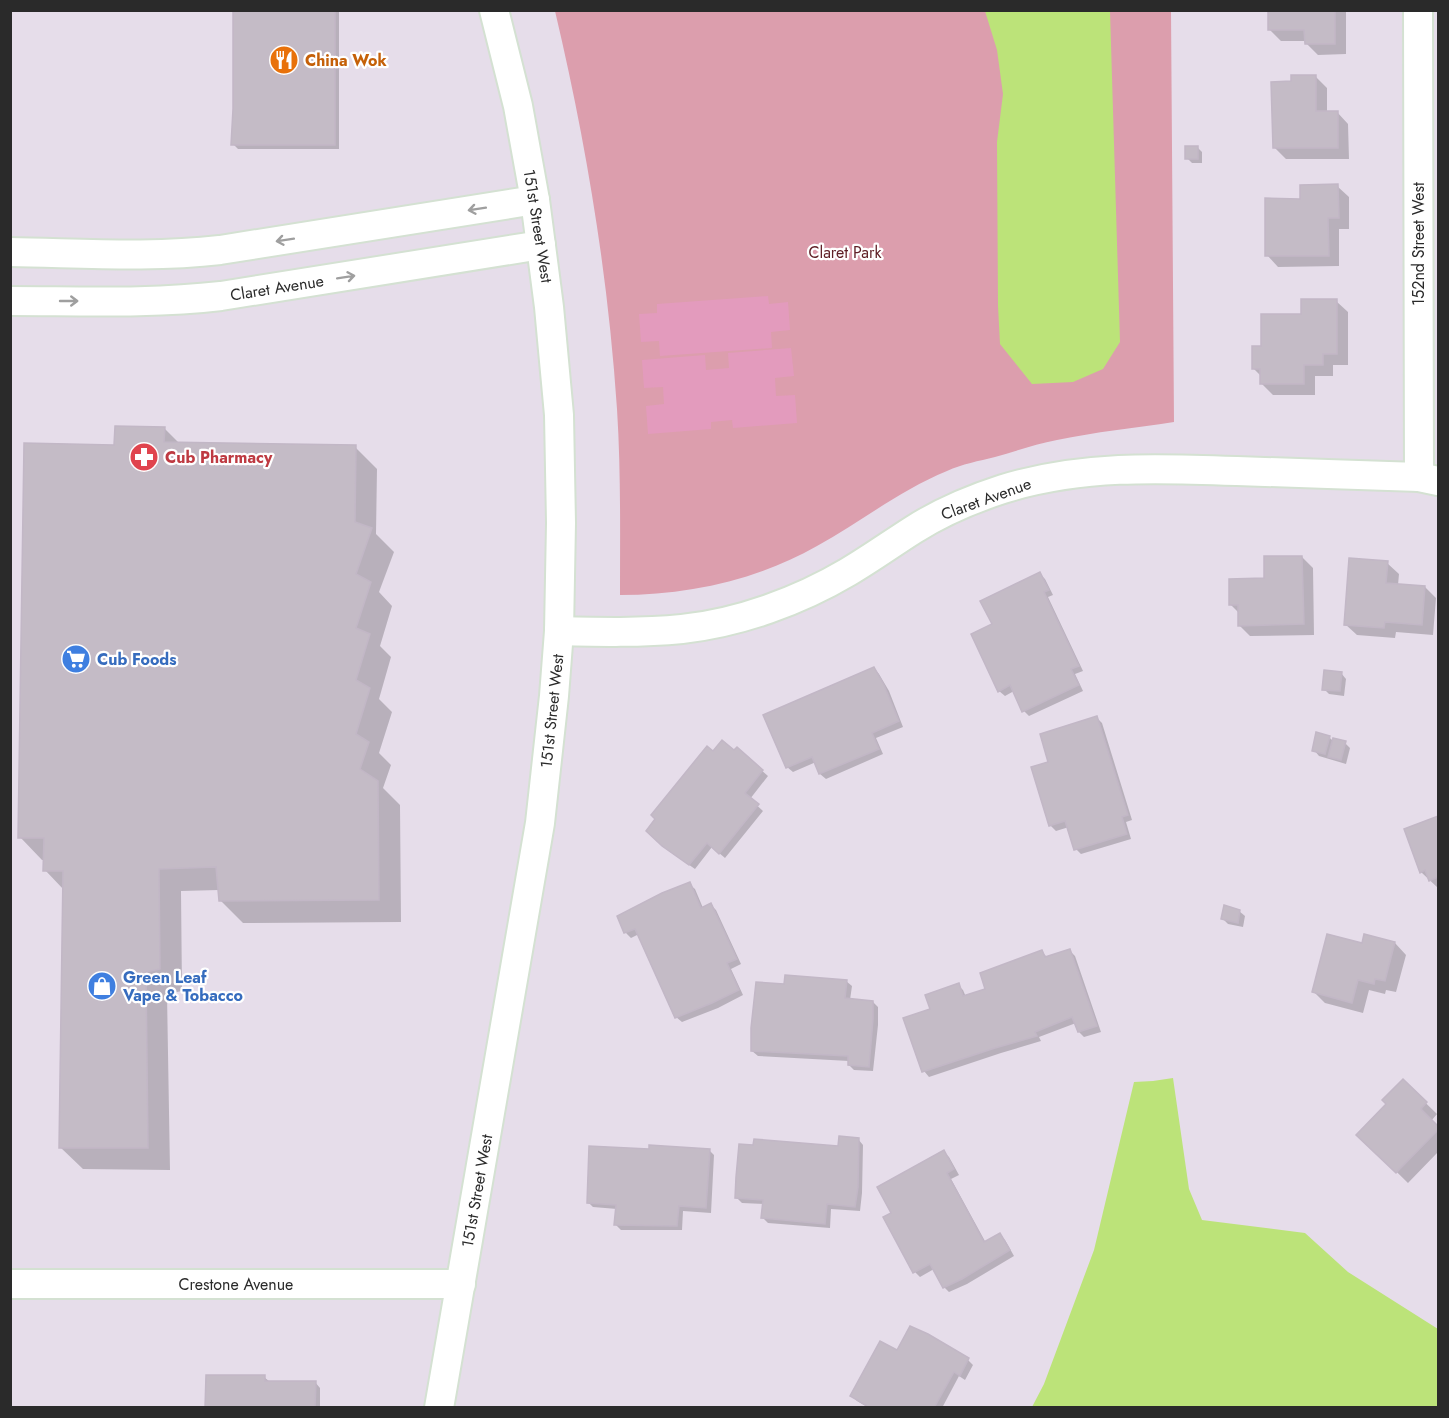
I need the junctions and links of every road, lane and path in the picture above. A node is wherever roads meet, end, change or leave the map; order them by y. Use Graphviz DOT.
graph roads {
  1 [pos="494,10"];
  2 [pos="1418,10"];
  3 [pos="535,200"];
  4 [pos="541,245"];
  5 [pos="10,252"];
  6 [pos="10,301"];
  7 [pos="1429,479"];
  8 [pos="559,631"];
  9 [pos="10,1284"];
  10 [pos="461,1284"];
  11 [pos="439,1407"];
  1 -- 3 [label="street, 151st Street West"];
  2 -- 7 [label="street, 152nd Street West"];
  3 -- 4 [label="street, 151st Street West"];
  3 -- 5 [label="street, one-way"];
  6 -- 4 [label="street, Claret Avenue, one-way"];
  4 -- 8 [label="street, 151st Street West"];
  7 -- 8 [label="street, Claret Avenue"];
  8 -- 10 [label="street, 151st Street West"];
  9 -- 10 [label="street, Crestone Avenue"];
  10 -- 11 [label="street, 151st Street West"];
}
